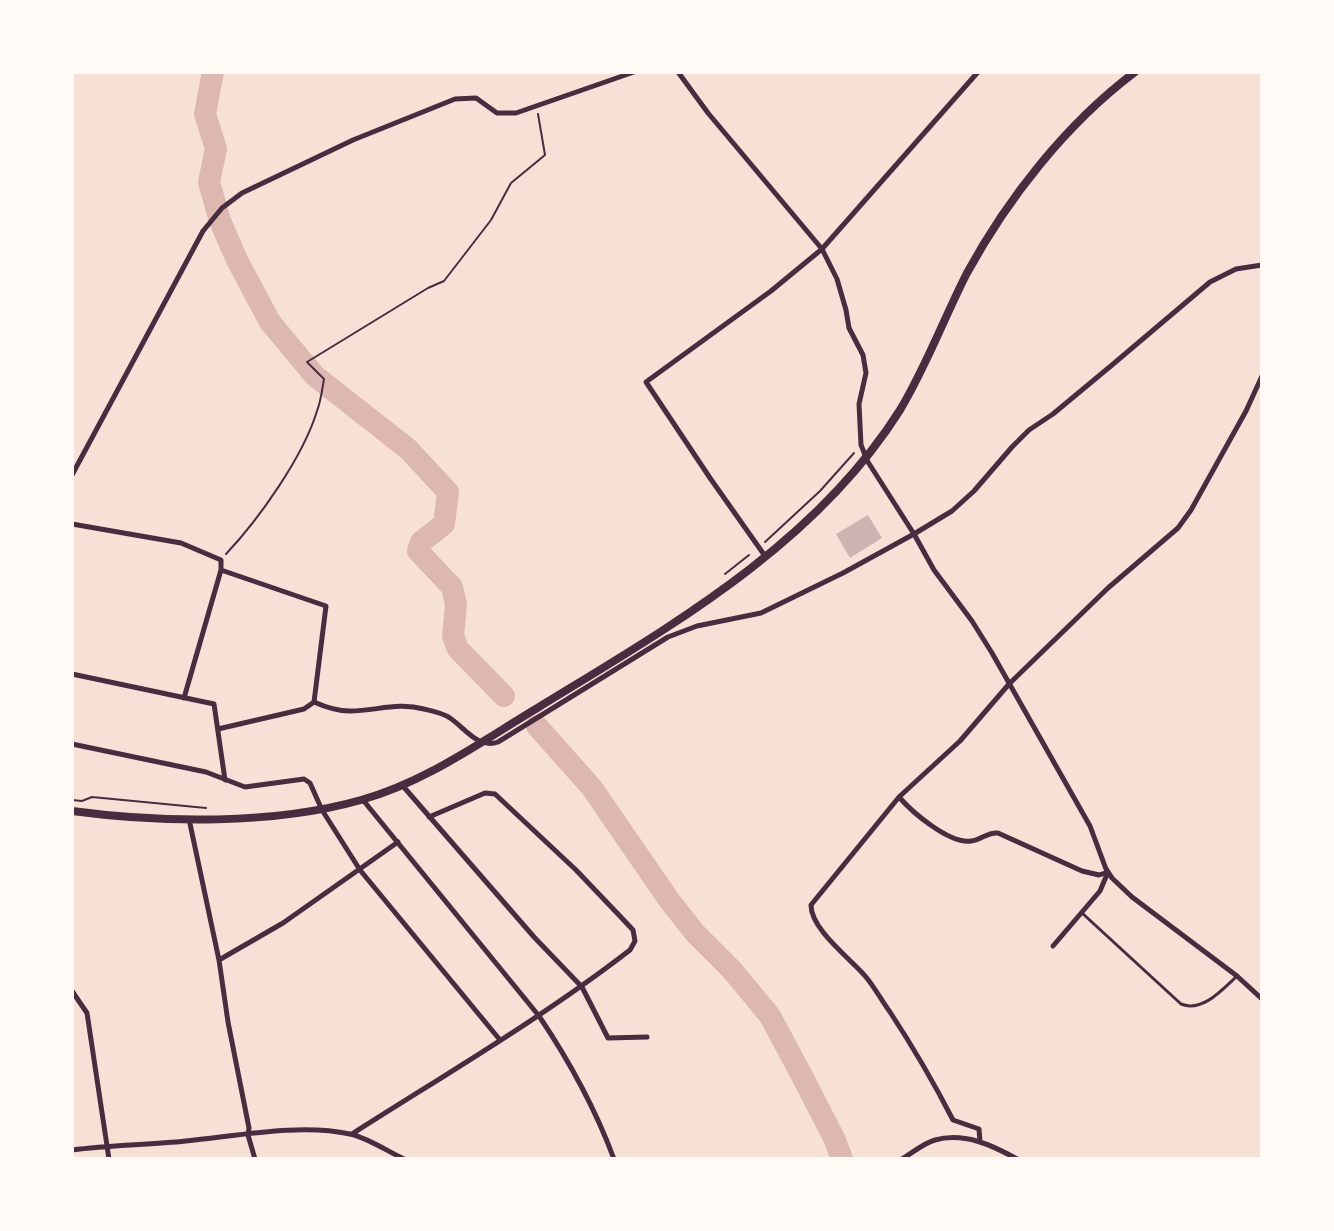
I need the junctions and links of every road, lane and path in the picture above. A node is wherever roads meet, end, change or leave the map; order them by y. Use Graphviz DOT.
graph roads {
  1 [pos="634,72"];
  2 [pos="678,72"];
  3 [pos="978,72"];
  4 [pos="1135,72"];
  5 [pos="535,106"];
  6 [pos="822,249"];
  7 [pos="1262,265"];
  8 [pos="1262,376"];
  9 [pos="861,445"];
  10 [pos="866,456"];
  11 [pos="72,475"];
  12 [pos="72,524"];
  13 [pos="914,534"];
  14 [pos="760,547"];
  15 [pos="765,556"];
  16 [pos="221,560"];
  17 [pos="221,570"];
  18 [pos="718,579"];
  19 [pos="72,674"];
  20 [pos="1010,684"];
  21 [pos="184,699"];
  22 [pos="314,702"];
  23 [pos="218,729"];
  24 [pos="482,742"];
  25 [pos="72,744"];
  26 [pos="225,780"];
  27 [pos="402,785"];
  28 [pos="899,797"];
  29 [pos="72,800"];
  30 [pos="363,800"];
  31 [pos="212,809"];
  32 [pos="321,810"];
  33 [pos="72,812"];
  34 [pos="429,817"];
  35 [pos="189,819"];
  36 [pos="398,842"];
  37 [pos="360,870"];
  38 [pos="1108,872"];
  39 [pos="1082,914"];
  40 [pos="1053,946"];
  41 [pos="219,960"];
  42 [pos="1237,976"];
  43 [pos="582,987"];
  44 [pos="72,991"];
  45 [pos="1262,999"];
  46 [pos="539,1016"];
  47 [pos="647,1037"];
  48 [pos="500,1040"];
  49 [pos="352,1134"];
  50 [pos="248,1135"];
  51 [pos="980,1142"];
  52 [pos="108,1145"];
  53 [pos="72,1150"];
  54 [pos="109,1159"];
  55 [pos="255,1159"];
  56 [pos="404,1159"];
  57 [pos="614,1159"];
  58 [pos="902,1159"];
  59 [pos="1017,1159"];
  1 -- 5 [label="street"];
  2 -- 6 [label="street"];
  3 -- 6 [label="street"];
  4 -- 10 [label="main road"];
  5 -- 11 [label="street"];
  5 -- 16 [label="path"];
  6 -- 9 [label="street"];
  6 -- 14 [label="street"];
  7 -- 13 [label="street"];
  8 -- 20 [label="street"];
  9 -- 10 [label="street"];
  9 -- 14 [label="path"];
  10 -- 13 [label="street"];
  10 -- 15 [label="main road"];
  12 -- 16 [label="street"];
  13 -- 20 [label="street"];
  13 -- 24 [label="street"];
  14 -- 15 [label="street"];
  14 -- 18 [label="path"];
  15 -- 24 [label="main road"];
  16 -- 17 [label="street"];
  17 -- 21 [label="street"];
  17 -- 22 [label="street"];
  19 -- 21 [label="street"];
  20 -- 28 [label="street"];
  20 -- 38 [label="street"];
  21 -- 23 [label="street"];
  22 -- 23 [label="street"];
  22 -- 24 [label="street"];
  23 -- 26 [label="street"];
  24 -- 27 [label="main road"];
  25 -- 26 [label="street"];
  26 -- 32 [label="street"];
  27 -- 30 [label="main road"];
  27 -- 34 [label="street"];
  28 -- 38 [label="street"];
  28 -- 51 [label="street"];
  29 -- 31 [label="path"];
  30 -- 32 [label="main road"];
  30 -- 36 [label="street"];
  32 -- 35 [label="main road"];
  32 -- 37 [label="street"];
  33 -- 35 [label="main road"];
  34 -- 43 [label="street"];
  34 -- 43 [label="street"];
  35 -- 41 [label="street"];
  36 -- 37 [label="street"];
  36 -- 46 [label="street"];
  37 -- 41 [label="street"];
  37 -- 48 [label="street"];
  38 -- 39 [label="street"];
  38 -- 42 [label="street"];
  39 -- 40 [label="street"];
  39 -- 42 [label="lane"];
  41 -- 50 [label="street"];
  42 -- 45 [label="street"];
  43 -- 46 [label="street"];
  43 -- 47 [label="street"];
  44 -- 52 [label="street"];
  46 -- 48 [label="street"];
  46 -- 57 [label="street"];
  48 -- 49 [label="street"];
  49 -- 50 [label="street"];
  49 -- 56 [label="street"];
  50 -- 52 [label="street"];
  50 -- 55 [label="street"];
  51 -- 58 [label="street"];
  51 -- 59 [label="street"];
  52 -- 53 [label="street"];
  52 -- 54 [label="street"];
}
